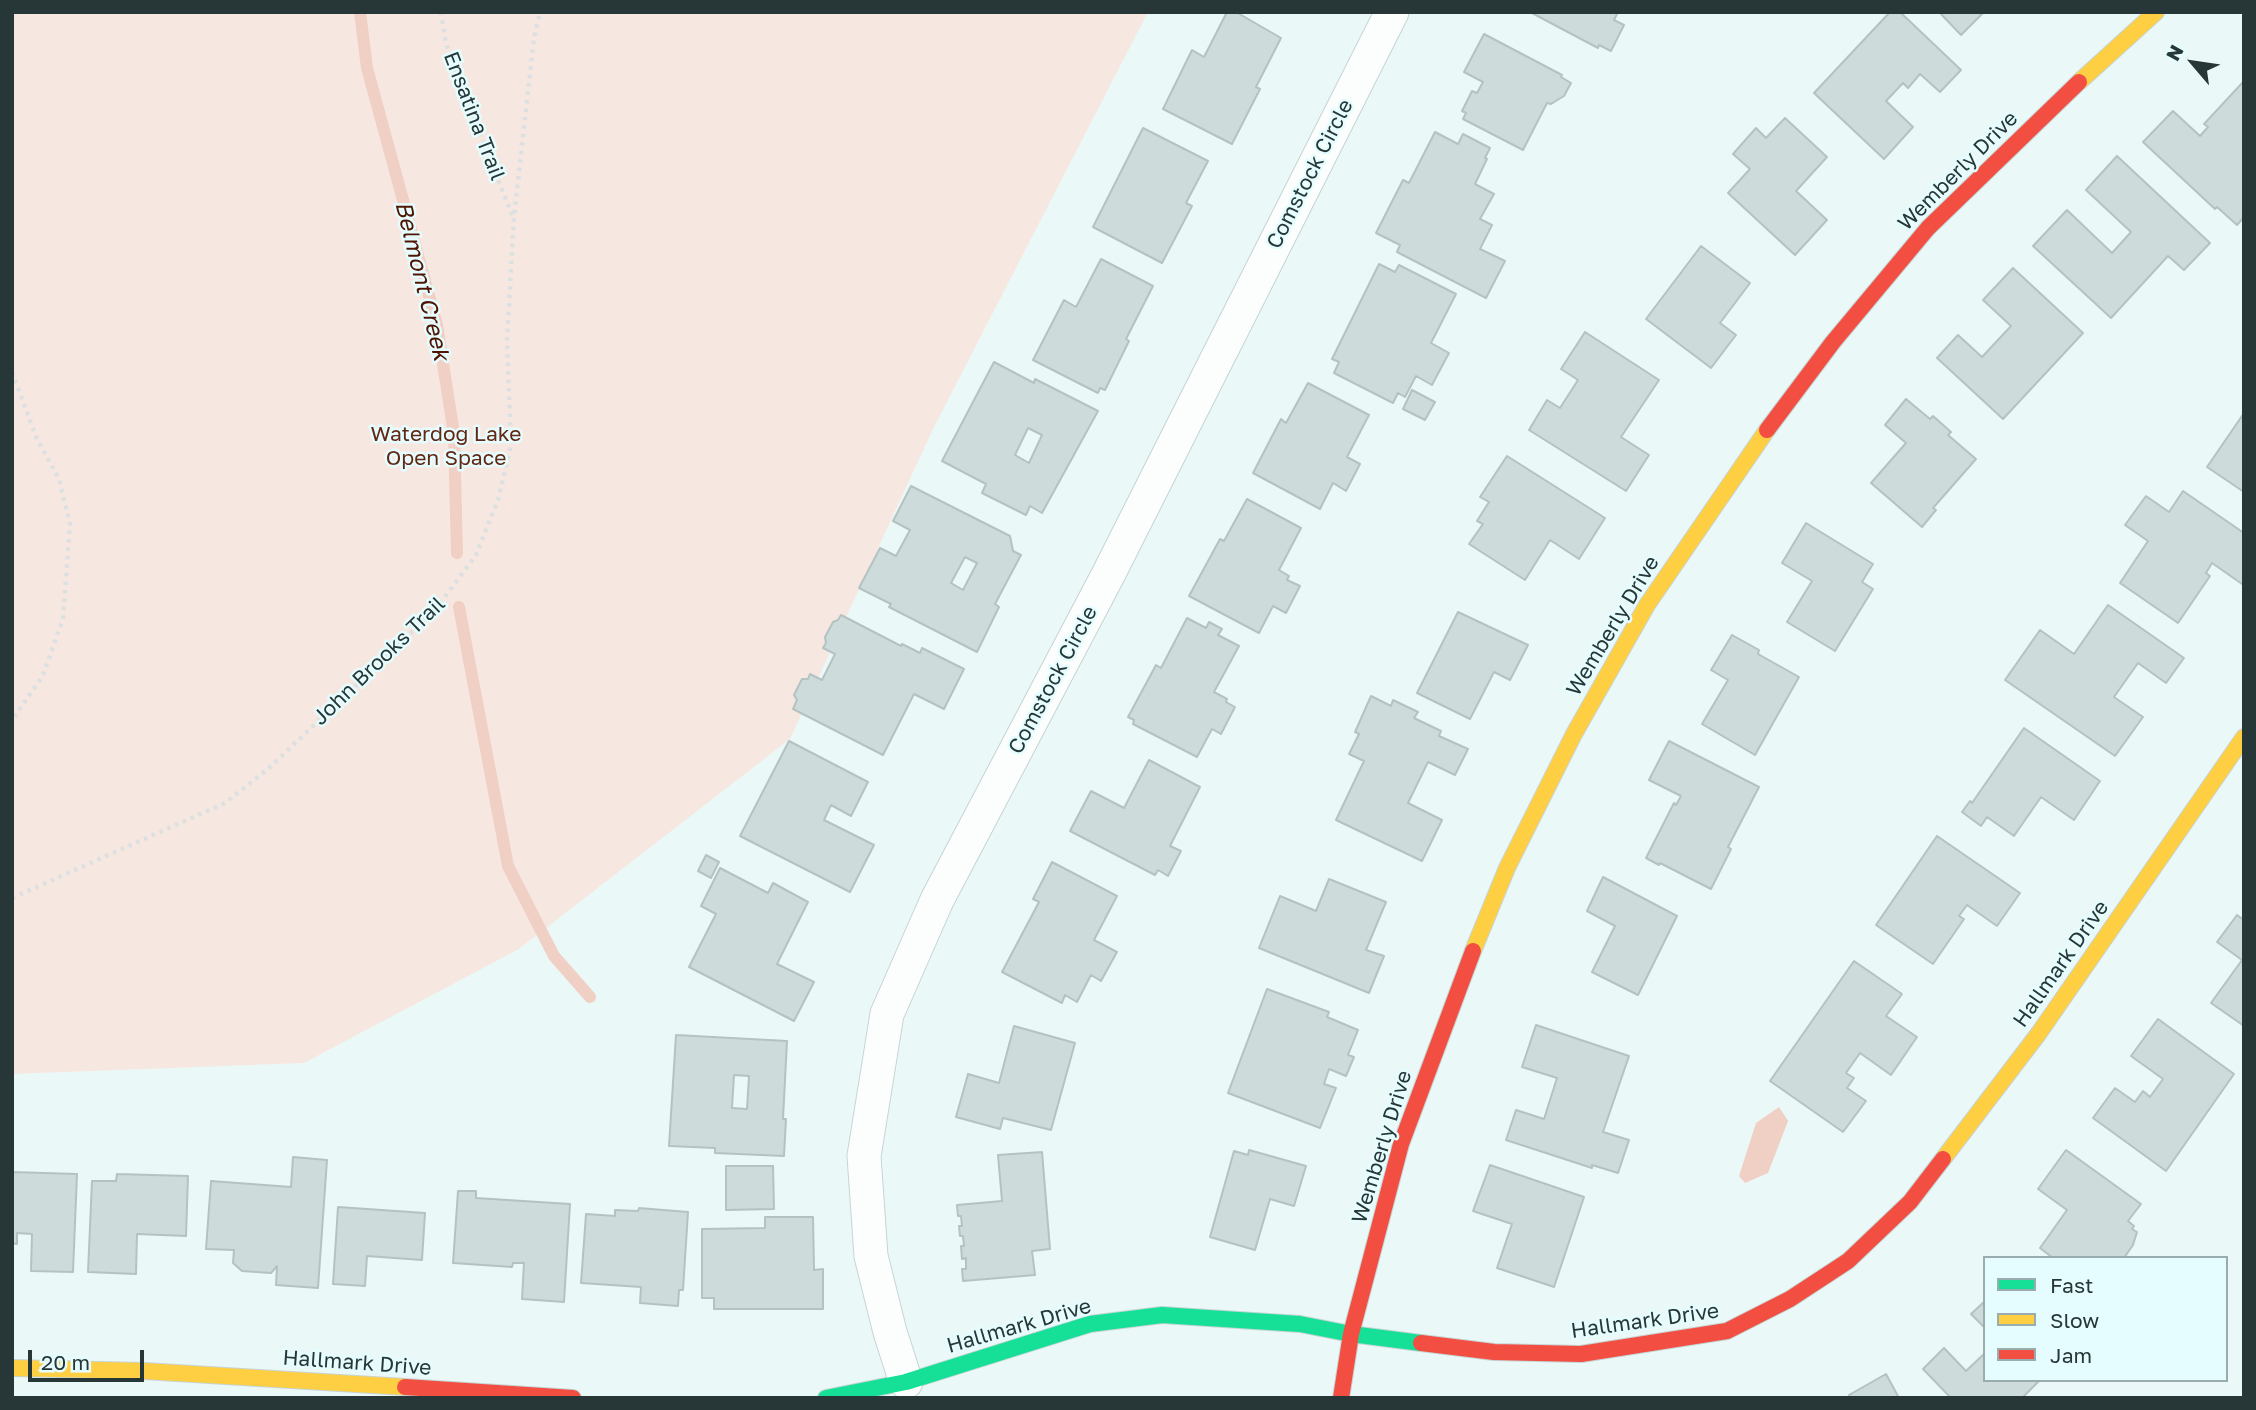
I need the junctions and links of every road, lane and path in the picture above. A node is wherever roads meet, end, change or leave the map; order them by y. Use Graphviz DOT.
graph roads {
  1 [pos="441,12"];
  2 [pos="540,12"];
  3 [pos="1392,12"];
  4 [pos="2157,12"];
  5 [pos="514,218"];
  6 [pos="12,372"];
  7 [pos="12,720"];
  8 [pos="2244,737"];
  9 [pos="12,898"];
  10 [pos="1351,1334"];
  11 [pos="12,1368"];
  12 [pos="906,1382"];
  13 [pos="573,1398"];
  14 [pos="826,1398"];
  15 [pos="1341,1398"];
  1 -- 5 [label="path, Ensatina Trail"];
  2 -- 5 [label="path, John Brooks Trail"];
  3 -- 12 [label="street, Comstock Circle"];
  4 -- 10 [label="street, Wemberly Drive"];
  5 -- 9 [label="path, John Brooks Trail"];
  6 -- 7 [label="path"];
  8 -- 10 [label="street, Hallmark Drive"];
  10 -- 12 [label="street, Hallmark Drive"];
  10 -- 15 [label="street, Wemberly Drive"];
  11 -- 13 [label="street, Hallmark Drive"];
  12 -- 14 [label="street, Hallmark Drive"];
}
